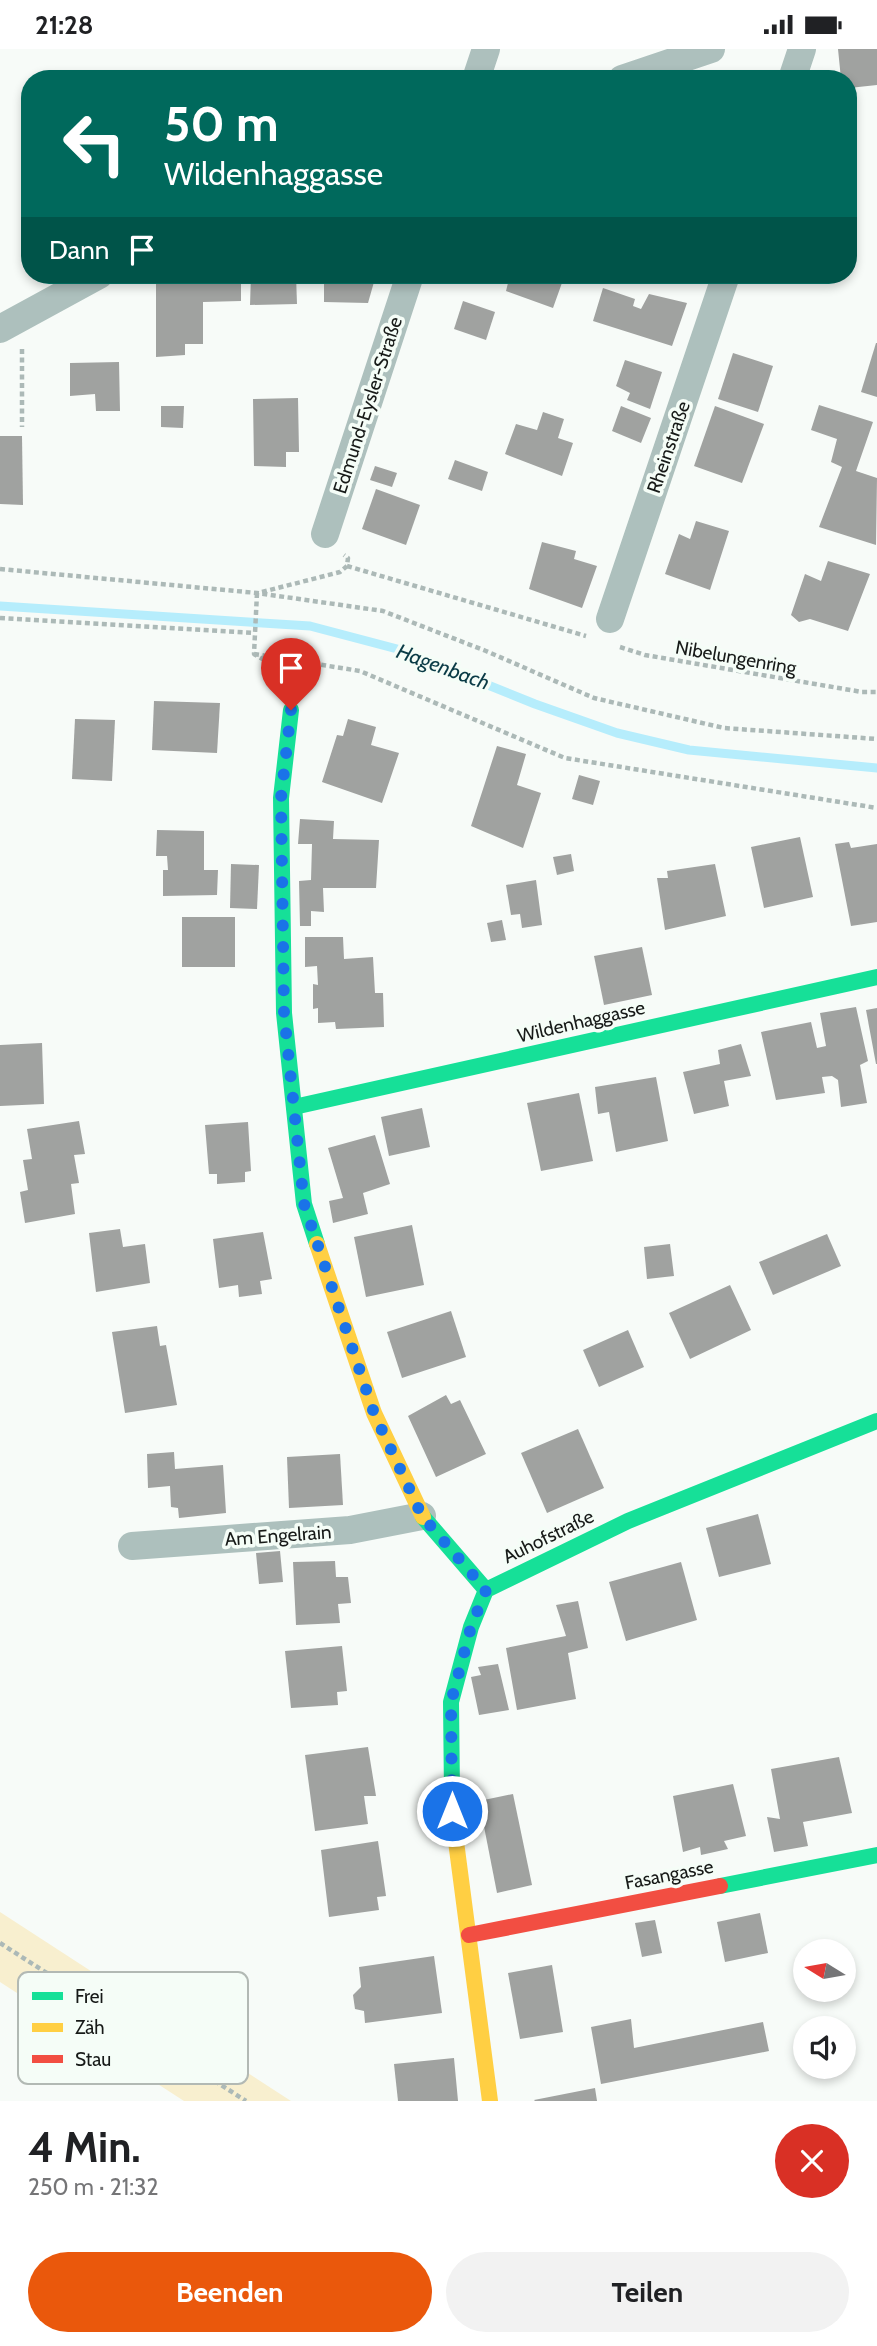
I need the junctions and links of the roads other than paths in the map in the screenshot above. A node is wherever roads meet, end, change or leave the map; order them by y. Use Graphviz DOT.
graph roads {
  1 [pos="486,49"];
  2 [pos="711,49"];
  3 [pos="802,49"];
  4 [pos="479,70"];
  5 [pos="649,70"];
  6 [pos="795,70"];
  7 [pos="82,284"];
  8 [pos="407,284"];
  9 [pos="723,284"];
  10 [pos="11,323"];
  11 [pos="325,534"];
  12 [pos="610,619"];
  13 [pos="291,710"];
  14 [pos="877,977"];
  15 [pos="294,1107"];
  16 [pos="877,1421"];
  17 [pos="422,1516"];
  18 [pos="132,1546"];
  19 [pos="486,1590"];
  20 [pos="877,1855"];
  21 [pos="469,1935"];
  22 [pos="490,2101"];
  1 -- 4 [label="street"];
  2 -- 5 [label="street"];
  3 -- 6 [label="street"];
  7 -- 10 [label="street"];
  8 -- 11 [label="street, Edmund-Eysler-Straße"];
  9 -- 12 [label="street, Rheinstraße"];
  13 -- 15 [label="street"];
  14 -- 15 [label="street, Wildenhaggasse"];
  15 -- 17 [label="street"];
  16 -- 19 [label="street, Auhofstraße"];
  17 -- 18 [label="street, Am Engelrain"];
  17 -- 19 [label="street"];
  19 -- 21 [label="street"];
  20 -- 21 [label="street, Fasangasse"];
  21 -- 22 [label="street"];
}
